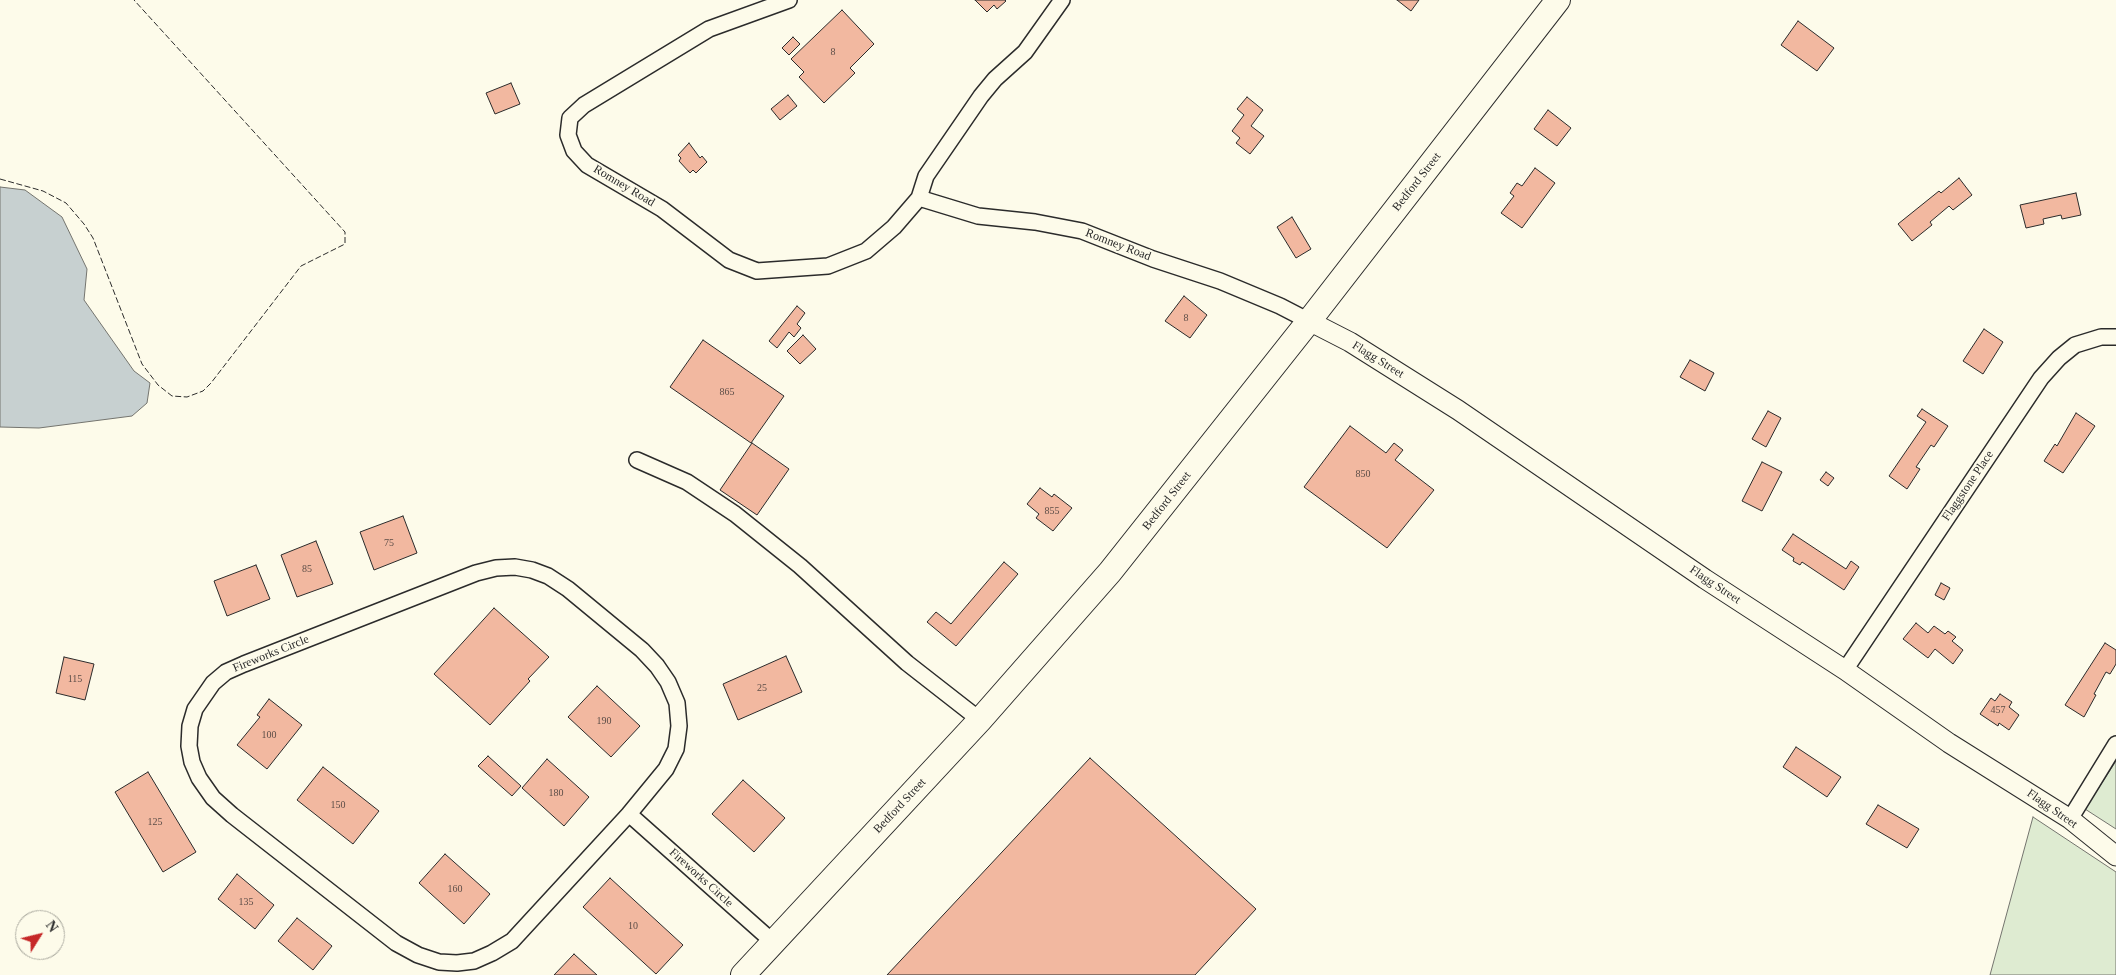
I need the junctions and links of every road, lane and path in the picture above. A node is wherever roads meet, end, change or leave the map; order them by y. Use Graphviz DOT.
graph roads {
  1 [pos="789,0"];
  2 [pos="1062,0"];
  3 [pos="1558,0"];
  4 [pos="919,198"];
  5 [pos="1309,321"];
  6 [pos="2116,337"];
  7 [pos="637,460"];
  8 [pos="1845,670"];
  9 [pos="980,720"];
  10 [pos="2116,744"];
  11 [pos="629,814"];
  12 [pos="2070,819"];
  13 [pos="2116,856"];
  14 [pos="773,942"];
  15 [pos="743,975"];
  1 -- 4 [label="street, Romney Road"];
  2 -- 4 [label="street, Romney Road"];
  3 -- 5 [label="main road, Bedford Street"];
  4 -- 5 [label="street, Romney Road"];
  5 -- 8 [label="street, Flagg Street"];
  5 -- 9 [label="main road, Bedford Street"];
  6 -- 8 [label="street, Flaggstone Place"];
  7 -- 9 [label="street"];
  8 -- 12 [label="street, Flagg Street"];
  9 -- 14 [label="main road, Bedford Street"];
  10 -- 12 [label="street"];
  11 -- 11 [label="street, Fireworks Circle"];
  11 -- 14 [label="street, Fireworks Circle"];
  12 -- 13 [label="street, Flagg Street"];
  14 -- 15 [label="main road, Bedford Street"];
}
